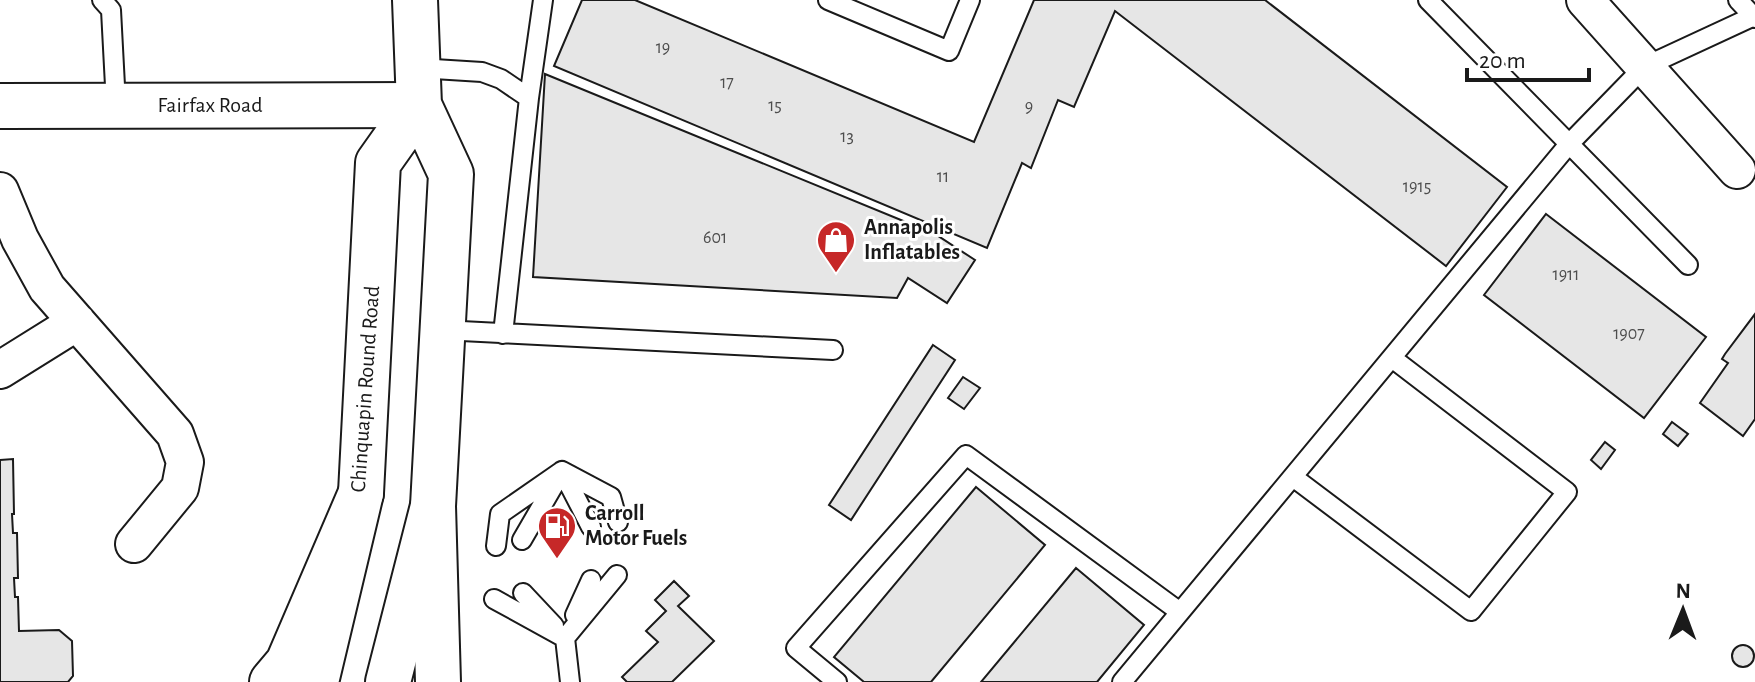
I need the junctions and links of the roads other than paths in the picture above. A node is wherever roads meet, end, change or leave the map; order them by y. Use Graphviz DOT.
graph roads {
  1 [pos="415,0"];
  2 [pos="543,0"];
  3 [pos="828,0"];
  4 [pos="970,0"];
  5 [pos="1428,0"];
  6 [pos="1585,0"];
  7 [pos="1738,0"];
  8 [pos="112,3"];
  9 [pos="1754,17"];
  10 [pos="1644,67"];
  11 [pos="419,86"];
  12 [pos="529,98"];
  13 [pos="0,106"];
  14 [pos="116,106"];
  15 [pos="1569,144"];
  16 [pos="1737,170"];
  17 [pos="0,191"];
  18 [pos="1688,265"];
  19 [pos="77,322"];
  20 [pos="442,330"];
  21 [pos="503,334"];
  22 [pos="833,350"];
  23 [pos="1392,358"];
  24 [pos="0,370"];
  25 [pos="562,471"];
  26 [pos="1293,477"];
  27 [pos="361,493"];
  28 [pos="433,506"];
  29 [pos="618,522"];
  30 [pos="591,527"];
  31 [pos="522,540"];
  32 [pos="134,544"];
  33 [pos="496,546"];
  34 [pos="617,575"];
  35 [pos="591,580"];
  36 [pos="523,593"];
  37 [pos="494,599"];
  38 [pos="1180,612"];
  39 [pos="565,638"];
  40 [pos="272,682"];
  41 [pos="316,682"];
  42 [pos="388,682"];
  43 [pos="438,682"];
  44 [pos="570,682"];
  45 [pos="837,682"];
  46 [pos="1122,682"];
  1 -- 11 [label="main road"];
  2 -- 12 [label="lane"];
  3 -- 4 [label="lane"];
  5 -- 15 [label="lane"];
  6 -- 10 [label="street"];
  7 -- 9 [label="lane"];
  8 -- 14 [label="lane"];
  9 -- 10 [label="lane"];
  10 -- 15 [label="lane"];
  10 -- 16 [label="street"];
  11 -- 12 [label="lane"];
  11 -- 14 [label="main road, Fairfax Road"];
  11 -- 20 [label="main road"];
  11 -- 27 [label="main road, Chinquapin Round Road"];
  12 -- 21 [label="lane"];
  13 -- 14 [label="main road, Fairfax Road"];
  15 -- 18 [label="lane"];
  15 -- 23 [label="lane"];
  17 -- 19 [label="street"];
  19 -- 24 [label="street"];
  19 -- 32 [label="street"];
  20 -- 21 [label="lane"];
  20 -- 28 [label="main road"];
  21 -- 22 [label="lane"];
  23 -- 26 [label="lane"];
  23 -- 26 [label="lane"];
  25 -- 29 [label="lane"];
  25 -- 30 [label="lane"];
  25 -- 31 [label="lane"];
  25 -- 33 [label="lane"];
  26 -- 38 [label="lane"];
  27 -- 40 [label="main road"];
  27 -- 41 [label="main road, Chinquapin Round Road"];
  28 -- 42 [label="main road"];
  28 -- 43 [label="main road"];
  34 -- 39 [label="lane"];
  35 -- 39 [label="lane"];
  36 -- 39 [label="lane"];
  37 -- 39 [label="lane"];
  38 -- 45 [label="lane"];
  38 -- 46 [label="lane"];
  39 -- 44 [label="lane"];
}
